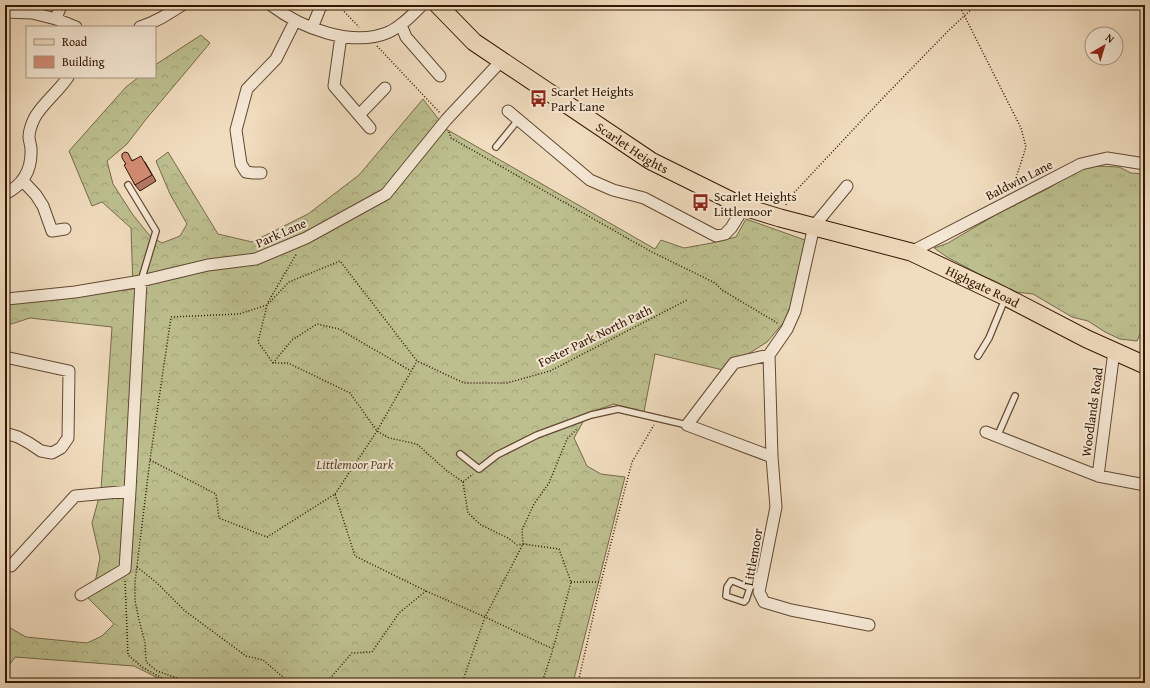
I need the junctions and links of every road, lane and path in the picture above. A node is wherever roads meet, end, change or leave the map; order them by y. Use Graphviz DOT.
graph roads {
  1 [pos="61,5"];
  2 [pos="182,5"];
  3 [pos="271,5"];
  4 [pos="323,5"];
  5 [pos="338,5"];
  6 [pos="422,5"];
  7 [pos="438,5"];
  8 [pos="959,5"];
  9 [pos="976,5"];
  10 [pos="5,12"];
  11 [pos="964,17"];
  12 [pos="56,19"];
  13 [pos="295,21"];
  14 [pos="401,25"];
  15 [pos="74,26"];
  16 [pos="143,26"];
  17 [pos="312,28"];
  18 [pos="341,36"];
  19 [pos="369,38"];
  20 [pos="502,60"];
  21 [pos="440,76"];
  22 [pos="67,78"];
  23 [pos="385,88"];
  24 [pos="508,111"];
  25 [pos="359,115"];
  26 [pos="446,120"];
  27 [pos="518,120"];
  28 [pos="370,128"];
  29 [pos="496,147"];
  30 [pos="1145,164"];
  31 [pos="261,173"];
  32 [pos="23,181"];
  33 [pos="128,185"];
  34 [pos="847,186"];
  35 [pos="5,194"];
  36 [pos="1010,200"];
  37 [pos="744,207"];
  38 [pos="780,218"];
  39 [pos="814,226"];
  40 [pos="65,229"];
  41 [pos="306,238"];
  42 [pos="911,252"];
  43 [pos="141,281"];
  44 [pos="1006,297"];
  45 [pos="5,298"];
  46 [pos="687,300"];
  47 [pos="267,305"];
  48 [pos="787,329"];
  49 [pos="1114,351"];
  50 [pos="770,355"];
  51 [pos="978,356"];
  52 [pos="5,357"];
  53 [pos="417,362"];
  54 [pos="273,363"];
  55 [pos="1145,365"];
  56 [pos="411,372"];
  57 [pos="1014,396"];
  58 [pos="591,415"];
  59 [pos="657,419"];
  60 [pos="687,425"];
  61 [pos="377,431"];
  62 [pos="986,432"];
  63 [pos="5,434"];
  64 [pos="997,437"];
  65 [pos="460,454"];
  66 [pos="772,457"];
  67 [pos="150,460"];
  68 [pos="480,469"];
  69 [pos="1098,476"];
  70 [pos="463,482"];
  71 [pos="1145,485"];
  72 [pos="130,491"];
  73 [pos="335,494"];
  74 [pos="523,544"];
  75 [pos="767,551"];
  76 [pos="11,566"];
  77 [pos="137,567"];
  78 [pos="125,569"];
  79 [pos="571,582"];
  80 [pos="601,582"];
  81 [pos="750,588"];
  82 [pos="426,591"];
  83 [pos="81,595"];
  84 [pos="485,617"];
  85 [pos="869,625"];
  86 [pos="553,649"];
  87 [pos="171,683"];
  88 [pos="191,683"];
  89 [pos="290,683"];
  90 [pos="326,683"];
  91 [pos="462,683"];
  92 [pos="542,683"];
  93 [pos="578,683"];
  1 -- 12 [label="street"];
  2 -- 16 [label="street"];
  3 -- 13 [label="street"];
  4 -- 17 [label="street"];
  5 -- 19 [label="path"];
  6 -- 14 [label="street"];
  7 -- 20 [label="main road, Scarlet Heights"];
  8 -- 11 [label="path"];
  9 -- 11 [label="path"];
  10 -- 12 [label="street"];
  11 -- 36 [label="path"];
  11 -- 38 [label="path"];
  12 -- 15 [label="street"];
  13 -- 17 [label="street"];
  13 -- 31 [label="street"];
  14 -- 19 [label="street"];
  14 -- 21 [label="street"];
  17 -- 18 [label="street"];
  18 -- 19 [label="street"];
  18 -- 25 [label="street"];
  19 -- 26 [label="path"];
  20 -- 26 [label="street, Park Lane"];
  20 -- 37 [label="main road, Scarlet Heights"];
  22 -- 32 [label="street"];
  23 -- 25 [label="street"];
  24 -- 27 [label="street"];
  25 -- 28 [label="street"];
  26 -- 41 [label="street, Park Lane"];
  26 -- 48 [label="path"];
  27 -- 29 [label="lane"];
  27 -- 37 [label="street"];
  30 -- 36 [label="street, Baldwin Lane"];
  32 -- 35 [label="street"];
  32 -- 40 [label="street"];
  33 -- 43 [label="lane"];
  34 -- 39 [label="street"];
  36 -- 42 [label="street, Baldwin Lane"];
  37 -- 38 [label="main road, Scarlet Heights"];
  38 -- 39 [label="main road, Highgate Road"];
  39 -- 42 [label="main road, Highgate Road"];
  39 -- 48 [label="street"];
  41 -- 43 [label="street, Park Lane"];
  41 -- 47 [label="path"];
  42 -- 44 [label="main road, Highgate Road"];
  43 -- 45 [label="street, Park Lane"];
  43 -- 72 [label="street"];
  44 -- 49 [label="main road, Highgate Road"];
  44 -- 51 [label="lane"];
  46 -- 53 [label="path, Foster Park North Path"];
  47 -- 53 [label="path, Foster Park North Path"];
  47 -- 54 [label="path"];
  47 -- 67 [label="path, Foster Park North Path"];
  48 -- 50 [label="street"];
  49 -- 55 [label="main road, Highgate Road"];
  49 -- 69 [label="street, Woodlands Road"];
  50 -- 60 [label="street"];
  50 -- 66 [label="street, Littlemoor"];
  52 -- 63 [label="street"];
  53 -- 56 [label="path"];
  54 -- 56 [label="path"];
  54 -- 61 [label="path"];
  56 -- 61 [label="path"];
  57 -- 64 [label="lane"];
  58 -- 59 [label="lane"];
  58 -- 68 [label="lane"];
  58 -- 74 [label="path"];
  59 -- 60 [label="lane"];
  59 -- 80 [label="path"];
  60 -- 66 [label="street"];
  61 -- 70 [label="path"];
  61 -- 73 [label="path"];
  62 -- 64 [label="street"];
  64 -- 69 [label="street"];
  65 -- 68 [label="lane"];
  66 -- 75 [label="street, Littlemoor"];
  67 -- 73 [label="path"];
  67 -- 77 [label="path"];
  68 -- 70 [label="path"];
  69 -- 71 [label="street"];
  70 -- 74 [label="path"];
  72 -- 76 [label="street"];
  72 -- 78 [label="street"];
  73 -- 82 [label="path"];
  74 -- 79 [label="path"];
  74 -- 84 [label="path"];
  75 -- 81 [label="lane"];
  75 -- 85 [label="street, Littlemoor"];
  77 -- 78 [label="path"];
  77 -- 88 [label="path"];
  77 -- 89 [label="path"];
  78 -- 83 [label="street"];
  78 -- 87 [label="path"];
  79 -- 80 [label="path"];
  79 -- 86 [label="path"];
  80 -- 93 [label="path"];
  81 -- 81 [label="lane"];
  82 -- 84 [label="path"];
  82 -- 90 [label="path"];
  84 -- 86 [label="path"];
  84 -- 91 [label="path"];
  86 -- 92 [label="path"];
}
